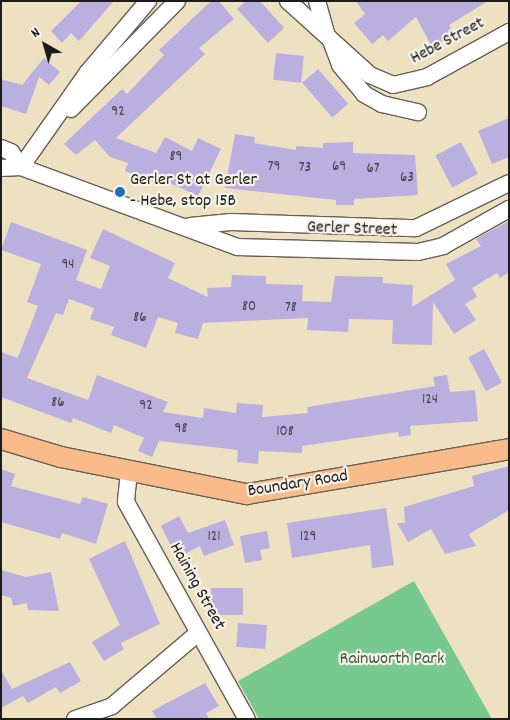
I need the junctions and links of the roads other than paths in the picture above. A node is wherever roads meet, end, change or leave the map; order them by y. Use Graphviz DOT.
graph roads {
  1 [pos="148,1"];
  2 [pos="177,1"];
  3 [pos="288,1"];
  4 [pos="317,1"];
  5 [pos="509,32"];
  6 [pos="329,39"];
  7 [pos="418,112"];
  8 [pos="59,119"];
  9 [pos="1,148"];
  10 [pos="21,167"];
  11 [pos="1,168"];
  12 [pos="509,183"];
  13 [pos="509,209"];
  14 [pos="188,227"];
  15 [pos="1,439"];
  16 [pos="509,449"];
  17 [pos="129,472"];
  18 [pos="198,633"];
  19 [pos="75,719"];
  20 [pos="247,719"];
  1 -- 8 [label="street"];
  2 -- 8 [label="street"];
  3 -- 6 [label="street, Hebe Street"];
  4 -- 6 [label="street, Hebe Street"];
  5 -- 6 [label="street, Hebe Street"];
  6 -- 7 [label="street, Hebe Street"];
  8 -- 10 [label="street"];
  9 -- 10 [label="street, Gerler Street"];
  10 -- 11 [label="street, Gerler Street"];
  10 -- 14 [label="street, Gerler Street"];
  12 -- 14 [label="street, Gerler Street"];
  13 -- 14 [label="street, Gerler Street"];
  15 -- 17 [label="main road, Boundary Road"];
  16 -- 17 [label="main road, Boundary Road"];
  17 -- 18 [label="street, Haining Street"];
  18 -- 19 [label="street"];
  18 -- 20 [label="street, Haining Street"];
}
